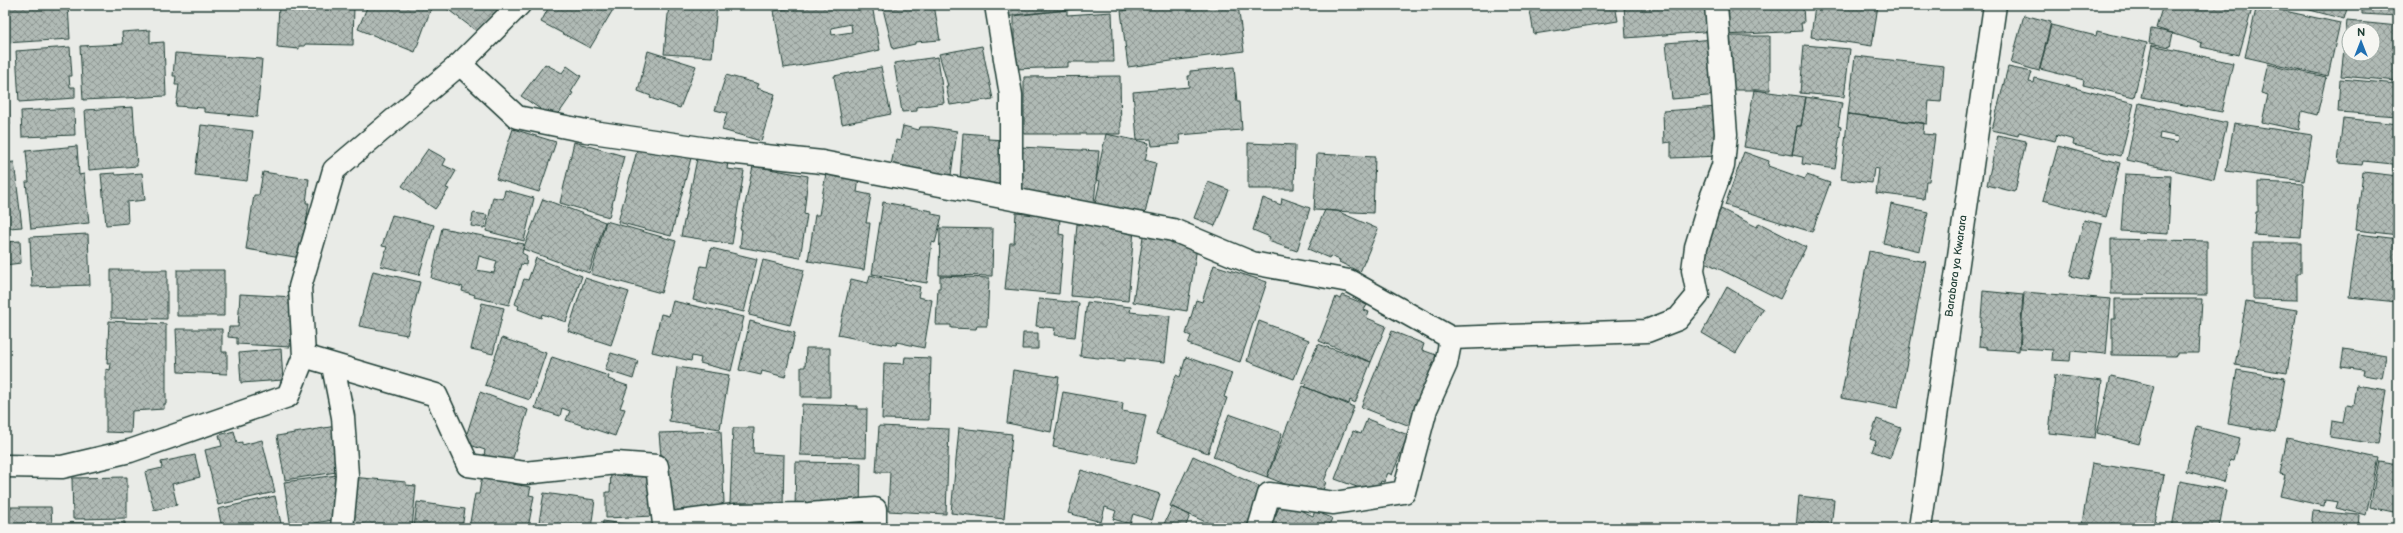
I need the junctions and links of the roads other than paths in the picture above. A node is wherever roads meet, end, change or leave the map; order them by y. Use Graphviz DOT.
graph roads {
  1 [pos="519,5"];
  2 [pos="996,5"];
  3 [pos="1716,5"];
  4 [pos="1995,5"];
  5 [pos="460,64"];
  6 [pos="1011,198"];
  7 [pos="1451,338"];
  8 [pos="304,356"];
  9 [pos="333,366"];
  10 [pos="5,466"];
  11 [pos="1923,527"];
  12 [pos="342,528"];
  13 [pos="876,528"];
  14 [pos="1259,528"];
  1 -- 5 [label="street"];
  2 -- 6 [label="street"];
  3 -- 7 [label="street"];
  4 -- 11 [label="street, Barabara ya Kwarara"];
  5 -- 6 [label="street"];
  5 -- 8 [label="street"];
  6 -- 7 [label="street"];
  7 -- 14 [label="street"];
  8 -- 9 [label="street"];
  8 -- 10 [label="street"];
  9 -- 12 [label="street"];
  9 -- 13 [label="street"];
}
